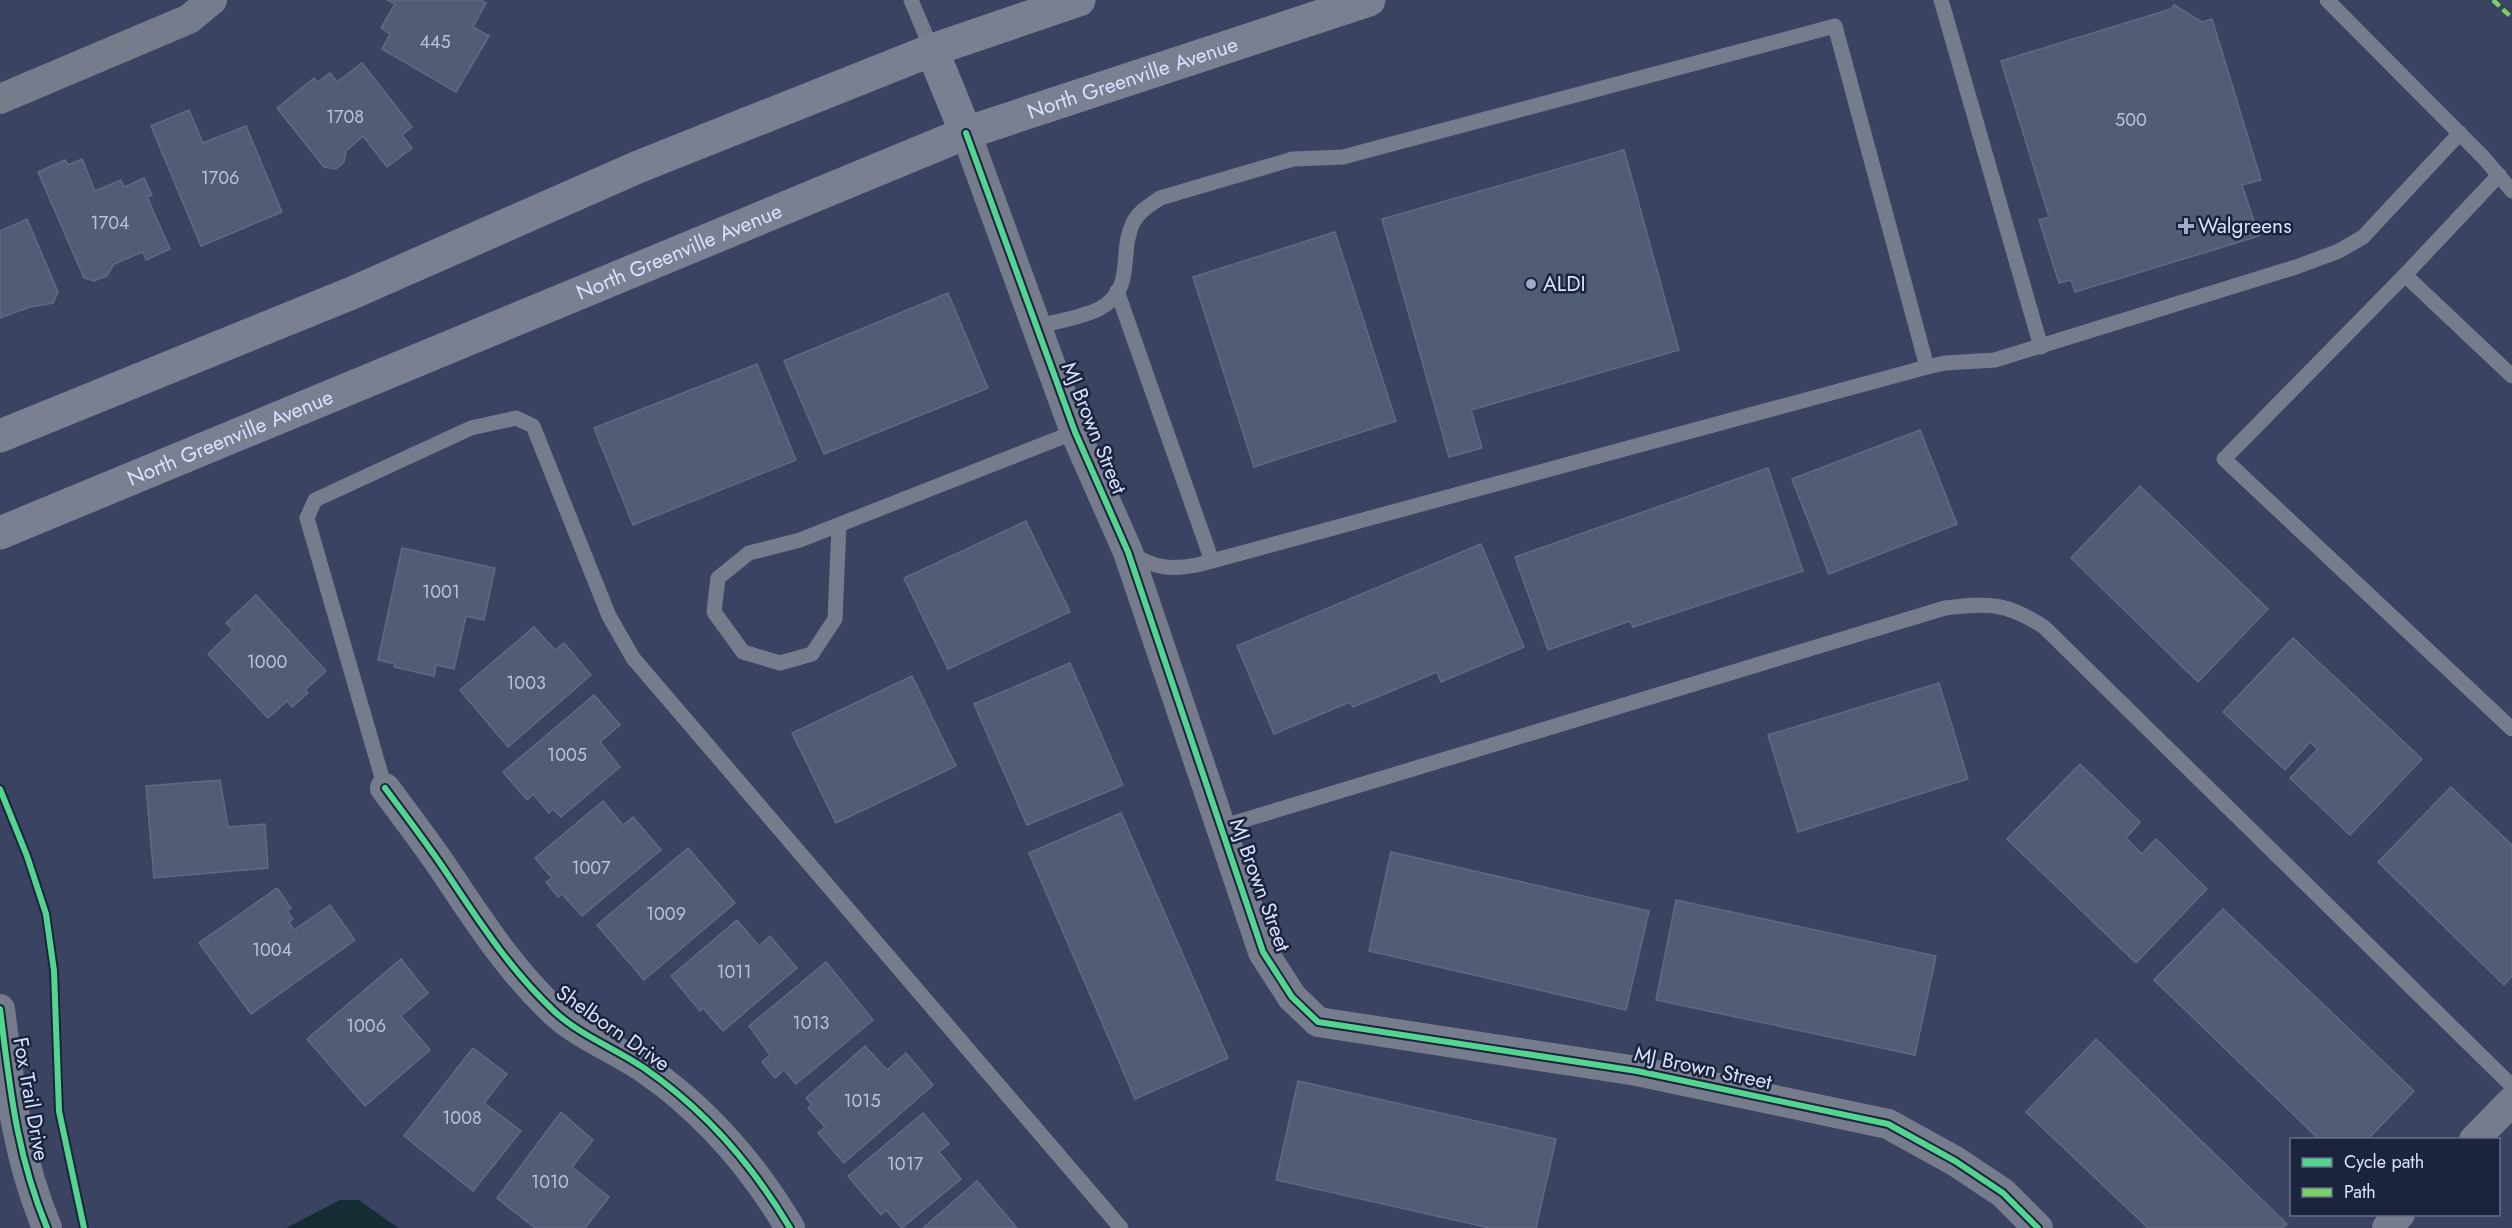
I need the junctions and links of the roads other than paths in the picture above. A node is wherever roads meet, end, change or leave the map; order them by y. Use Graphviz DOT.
graph roads {
  1 [pos="212,0"];
  2 [pos="911,0"];
  3 [pos="1079,0"];
  4 [pos="1369,0"];
  5 [pos="1941,0"];
  6 [pos="2327,0"];
  7 [pos="932,50"];
  8 [pos="0,99"];
  9 [pos="966,133"];
  10 [pos="2460,133"];
  11 [pos="2499,176"];
  12 [pos="2512,191"];
  13 [pos="2406,276"];
  14 [pos="1117,291"];
  15 [pos="1036,327"];
  16 [pos="2041,346"];
  17 [pos="1927,367"];
  18 [pos="2512,376"];
  19 [pos="1075,432"];
  20 [pos="0,436"];
  21 [pos="839,525"];
  22 [pos="0,533"];
  23 [pos="1128,552"];
  24 [pos="1212,561"];
  25 [pos="2512,729"];
  26 [pos="385,788"];
  27 [pos="1221,826"];
  28 [pos="0,1009"];
  29 [pos="2512,1086"];
  30 [pos="2512,1101"];
  31 [pos="2476,1138"];
  32 [pos="2399,1216"];
  33 [pos="47,1228"];
  34 [pos="789,1228"];
  35 [pos="1121,1228"];
  36 [pos="2038,1228"];
  37 [pos="2387,1228"];
  1 -- 8 [label="street"];
  2 -- 7 [label="lane"];
  3 -- 7 [label="main road"];
  4 -- 9 [label="main road, North Greenville Avenue"];
  5 -- 16 [label="lane"];
  6 -- 10 [label="lane"];
  7 -- 9 [label="main road"];
  7 -- 20 [label="main road"];
  9 -- 15 [label="street, MJ Brown Street"];
  9 -- 22 [label="main road, North Greenville Avenue"];
  10 -- 11 [label="lane"];
  10 -- 16 [label="lane"];
  11 -- 12 [label="lane"];
  11 -- 13 [label="lane"];
  13 -- 18 [label="lane"];
  13 -- 25 [label="lane"];
  14 -- 15 [label="lane"];
  14 -- 17 [label="lane"];
  14 -- 24 [label="lane"];
  15 -- 19 [label="street, MJ Brown Street"];
  16 -- 17 [label="lane"];
  17 -- 24 [label="lane"];
  19 -- 21 [label="lane"];
  19 -- 23 [label="street, MJ Brown Street"];
  21 -- 21 [label="lane"];
  23 -- 24 [label="lane"];
  23 -- 27 [label="street, MJ Brown Street"];
  26 -- 34 [label="street, Shelborn Drive"];
  26 -- 35 [label="lane"];
  27 -- 29 [label="lane"];
  27 -- 36 [label="street, MJ Brown Street"];
  28 -- 33 [label="street, Fox Trail Drive"];
  30 -- 31 [label="street"];
  32 -- 37 [label="street"];
}
